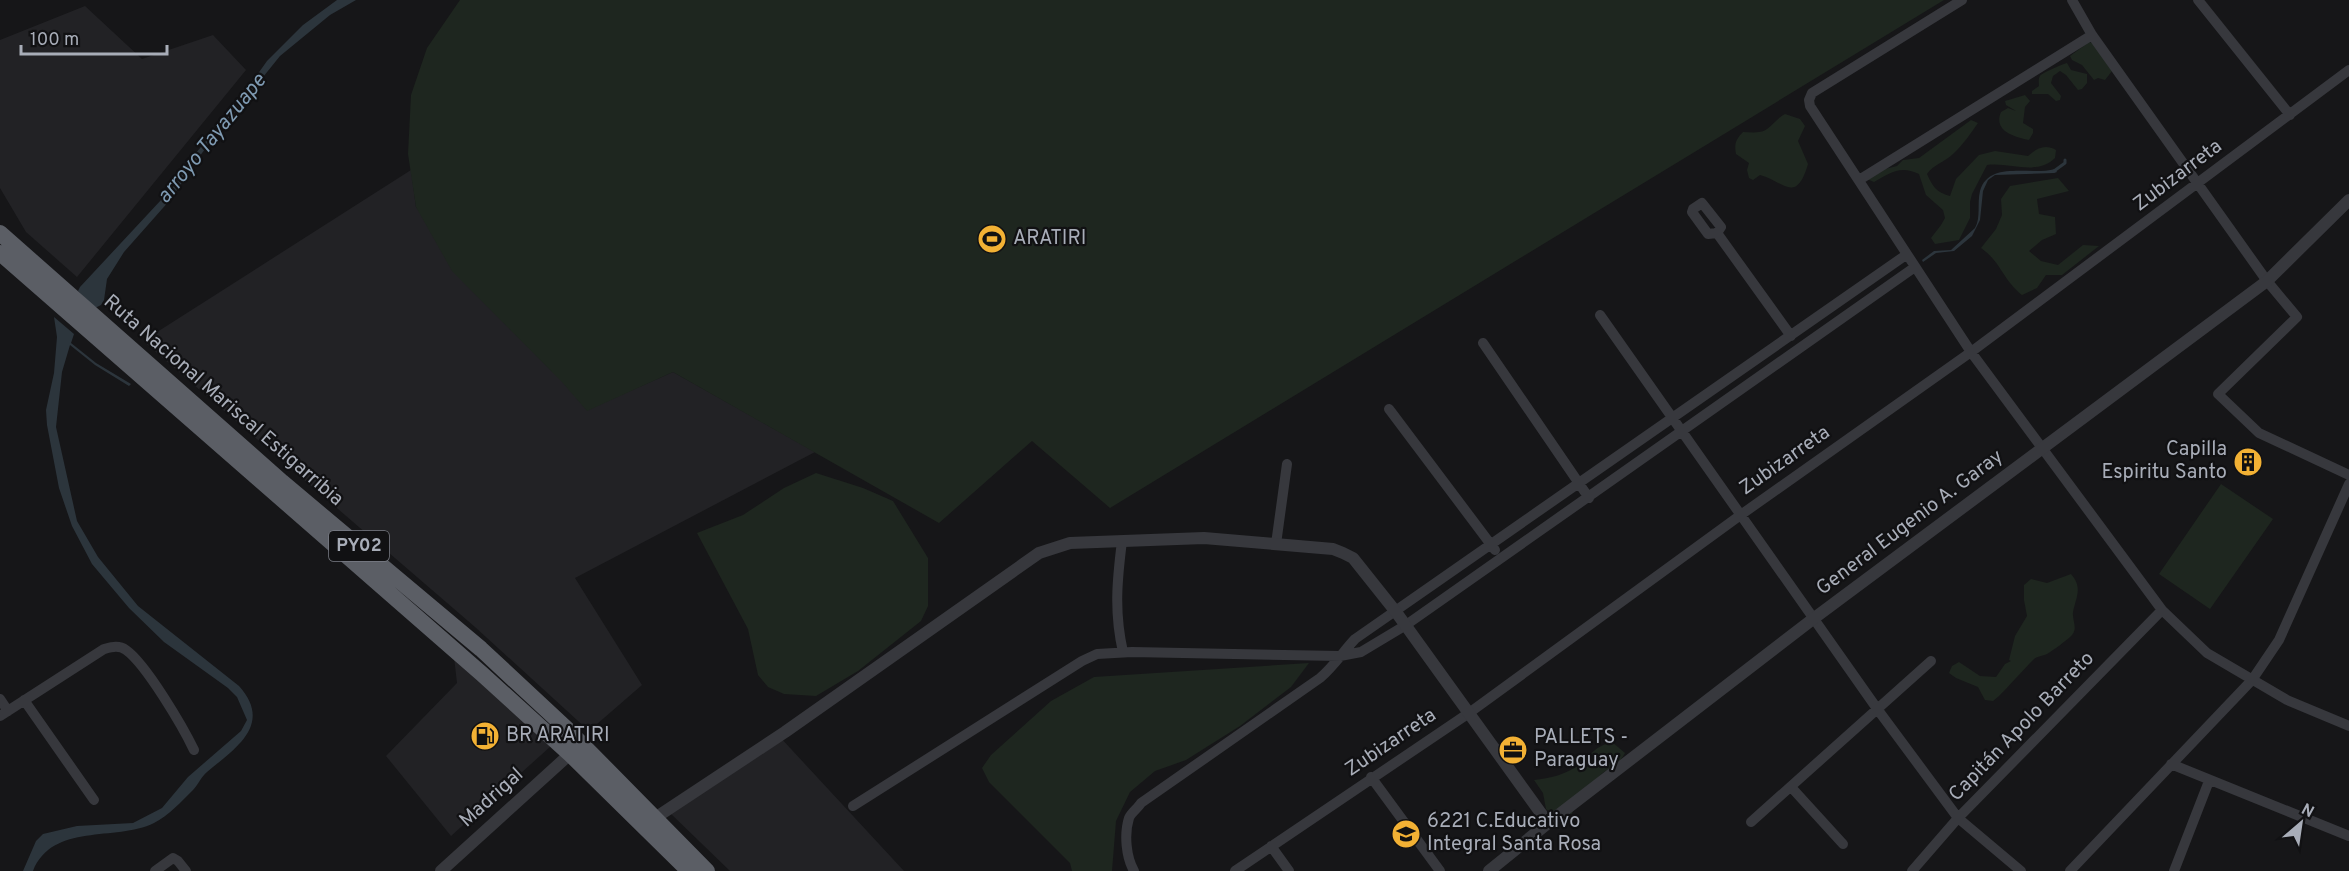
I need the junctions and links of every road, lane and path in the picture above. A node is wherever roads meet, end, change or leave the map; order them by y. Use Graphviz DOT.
graph roads {
  1 [pos="1962,0"];
  2 [pos="2072,0"];
  3 [pos="2198,0"];
  4 [pos="2092,35"];
  5 [pos="2349,70"];
  6 [pos="2290,115"];
  7 [pos="1859,180"];
  8 [pos="2198,183"];
  9 [pos="2349,200"];
  10 [pos="0,223"];
  11 [pos="0,233"];
  12 [pos="1717,233"];
  13 [pos="0,253"];
  14 [pos="25,254"];
  15 [pos="1906,255"];
  16 [pos="1915,267"];
  17 [pos="2267,281"];
  18 [pos="1600,315"];
  19 [pos="1791,336"];
  20 [pos="1483,343"];
  21 [pos="1971,352"];
  22 [pos="1389,409"];
  23 [pos="1673,419"];
  24 [pos="1682,433"];
  25 [pos="2042,449"];
  26 [pos="1287,464"];
  27 [pos="2349,475"];
  28 [pos="1579,483"];
  29 [pos="2349,484"];
  30 [pos="1589,498"];
  31 [pos="1742,514"];
  32 [pos="1122,541"];
  33 [pos="1276,544"];
  34 [pos="1492,545"];
  35 [pos="1500,559"];
  36 [pos="2162,610"];
  37 [pos="1396,612"];
  38 [pos="1813,619"];
  39 [pos="1406,625"];
  40 [pos="1123,652"];
  41 [pos="1340,656"];
  42 [pos="1931,661"];
  43 [pos="2252,680"];
  44 [pos="0,699"];
  45 [pos="24,700"];
  46 [pos="1878,710"];
  47 [pos="1469,713"];
  48 [pos="4,714"];
  49 [pos="2349,726"];
  50 [pos="194,750"];
  51 [pos="570,754"];
  52 [pos="2171,764"];
  53 [pos="1371,777"];
  54 [pos="2209,781"];
  55 [pos="1791,787"];
  56 [pos="94,800"];
  57 [pos="853,806"];
  58 [pos="1958,818"];
  59 [pos="649,822"];
  60 [pos="1750,822"];
  61 [pos="1548,823"];
  62 [pos="2349,836"];
  63 [pos="1843,844"];
  64 [pos="1271,846"];
  65 [pos="155,871"];
  66 [pos="186,871"];
  67 [pos="441,871"];
  68 [pos="690,871"];
  69 [pos="707,871"];
  70 [pos="1134,871"];
  71 [pos="1235,871"];
  72 [pos="1289,871"];
  73 [pos="1440,871"];
  74 [pos="1489,871"];
  75 [pos="1912,871"];
  76 [pos="2021,871"];
  77 [pos="2070,871"];
  78 [pos="2174,871"];
  1 -- 7 [label="street"];
  2 -- 4 [label="street"];
  3 -- 6 [label="street"];
  4 -- 7 [label="street"];
  4 -- 8 [label="street"];
  5 -- 6 [label="street, Zubizarreta"];
  6 -- 8 [label="street, Zubizarreta"];
  7 -- 15 [label="street"];
  8 -- 17 [label="street"];
  8 -- 21 [label="street, Zubizarreta"];
  9 -- 17 [label="street, General Eugenio A. Garay"];
  10 -- 14 [label="highway"];
  11 -- 14 [label="highway, Ruta Nacional Mariscal Estigarribia / PY02"];
  12 -- 19 [label="street"];
  13 -- 51 [label="highway, Ruta Nacional Mariscal Estigarribia / PY02"];
  14 -- 59 [label="highway, Ruta Nacional Mariscal Estigarribia / PY02"];
  15 -- 16 [label="street"];
  15 -- 19 [label="street"];
  16 -- 21 [label="street"];
  16 -- 24 [label="street"];
  17 -- 25 [label="street, General Eugenio A. Garay"];
  17 -- 27 [label="street"];
  18 -- 23 [label="street"];
  19 -- 23 [label="street"];
  20 -- 28 [label="street"];
  21 -- 25 [label="street"];
  21 -- 31 [label="street, Zubizarreta"];
  22 -- 34 [label="street"];
  23 -- 24 [label="street"];
  23 -- 28 [label="street"];
  24 -- 30 [label="street"];
  24 -- 31 [label="street"];
  25 -- 36 [label="street"];
  25 -- 38 [label="street, General Eugenio A. Garay"];
  26 -- 33 [label="street"];
  28 -- 30 [label="street"];
  28 -- 34 [label="street"];
  29 -- 43 [label="street"];
  30 -- 35 [label="street"];
  31 -- 38 [label="street"];
  31 -- 47 [label="street, Zubizarreta"];
  32 -- 33 [label="street"];
  32 -- 40 [label="street"];
  32 -- 59 [label="street"];
  33 -- 37 [label="street"];
  34 -- 35 [label="street"];
  34 -- 37 [label="street"];
  35 -- 39 [label="street"];
  36 -- 43 [label="street"];
  36 -- 58 [label="street, Capitán Apolo Barreto"];
  37 -- 39 [label="street"];
  37 -- 41 [label="street"];
  38 -- 46 [label="street"];
  38 -- 61 [label="street, General Eugenio A. Garay"];
  39 -- 41 [label="street"];
  39 -- 47 [label="street"];
  40 -- 41 [label="street"];
  40 -- 57 [label="street"];
  41 -- 70 [label="street"];
  42 -- 46 [label="street"];
  43 -- 49 [label="street"];
  43 -- 52 [label="street"];
  44 -- 48 [label="street"];
  45 -- 48 [label="street"];
  45 -- 50 [label="street"];
  45 -- 56 [label="street"];
  46 -- 55 [label="street"];
  46 -- 58 [label="street"];
  47 -- 53 [label="street, Zubizarreta"];
  47 -- 61 [label="street"];
  51 -- 59 [label="highway, Ruta Nacional Mariscal Estigarribia / PY02"];
  51 -- 67 [label="street, Madrigal"];
  52 -- 54 [label="street"];
  52 -- 77 [label="street"];
  53 -- 64 [label="street, Zubizarreta"];
  53 -- 73 [label="street"];
  54 -- 62 [label="street"];
  54 -- 78 [label="street"];
  55 -- 60 [label="street"];
  55 -- 63 [label="street"];
  58 -- 75 [label="street, Capitán Apolo Barreto"];
  58 -- 76 [label="street"];
  59 -- 68 [label="highway, Ruta Nacional Mariscal Estigarribia / PY02"];
  59 -- 69 [label="highway, Ruta Nacional Mariscal Estigarribia / PY02"];
  61 -- 74 [label="street, General Eugenio A. Garay"];
  64 -- 71 [label="street, Zubizarreta"];
  64 -- 72 [label="street"];
  65 -- 66 [label="street"];
}
